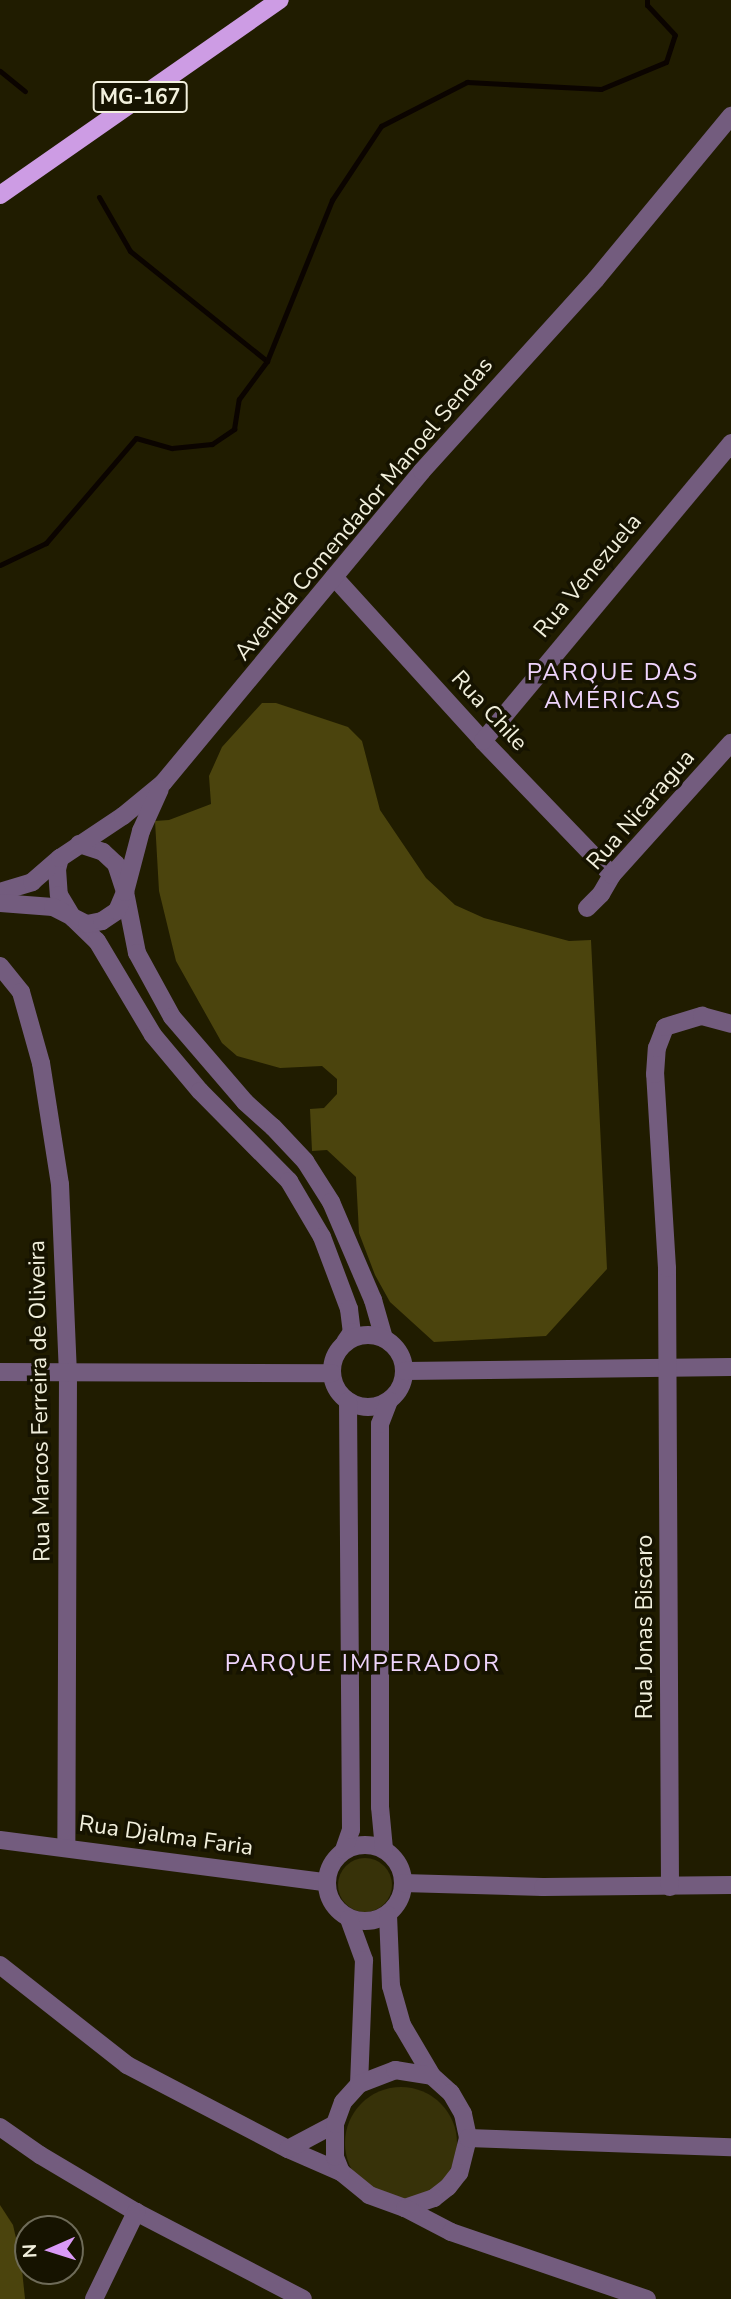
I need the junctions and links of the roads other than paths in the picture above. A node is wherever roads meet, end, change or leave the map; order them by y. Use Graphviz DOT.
graph roads {
  1 [pos="280,0"];
  2 [pos="731,116"];
  3 [pos="0,195"];
  4 [pos="731,443"];
  5 [pos="334,577"];
  6 [pos="483,741"];
  7 [pos="731,743"];
  8 [pos="163,783"];
  9 [pos="79,844"];
  10 [pos="60,858"];
  11 [pos="612,875"];
  12 [pos="0,892"];
  13 [pos="125,892"];
  14 [pos="0,902"];
  15 [pos="587,908"];
  16 [pos="73,918"];
  17 [pos="0,966"];
  18 [pos="731,1024"];
  19 [pos="384,1338"];
  20 [pos="345,1342"];
  21 [pos="669,1366"];
  22 [pos="731,1367"];
  23 [pos="405,1371"];
  24 [pos="0,1372"];
  25 [pos="68,1373"];
  26 [pos="332,1373"];
  27 [pos="389,1401"];
  28 [pos="348,1402"];
  29 [pos="0,1840"];
  30 [pos="66,1848"];
  31 [pos="384,1849"];
  32 [pos="344,1850"];
  33 [pos="325,1882"];
  34 [pos="404,1883"];
  35 [pos="731,1885"];
  36 [pos="670,1887"];
  37 [pos="388,1915"];
  38 [pos="349,1919"];
  39 [pos="0,1965"];
  40 [pos="432,2076"];
  41 [pos="359,2084"];
  42 [pos="334,2124"];
  43 [pos="0,2127"];
  44 [pos="468,2138"];
  45 [pos="731,2147"];
  46 [pos="288,2149"];
  47 [pos="341,2172"];
  48 [pos="434,2198"];
  49 [pos="405,2208"];
  50 [pos="136,2212"];
  51 [pos="451,2232"];
  52 [pos="94,2299"];
  53 [pos="303,2299"];
  54 [pos="647,2299"];
  1 -- 3 [label="main road, MG-167"];
  2 -- 5 [label="street, Avenida Comendador Manoel Sendas"];
  4 -- 6 [label="street, Rua Venezuela"];
  5 -- 6 [label="street, Rua Chile"];
  5 -- 8 [label="street, Avenida Comendador Manoel Sendas"];
  6 -- 11 [label="street, Rua Chile"];
  7 -- 11 [label="street, Rua Nicaragua"];
  8 -- 9 [label="street, Avenida Comendador Manoel Sendas"];
  8 -- 13 [label="street"];
  9 -- 10 [label="street, Avenida Comendador Manoel Sendas"];
  9 -- 13 [label="street"];
  10 -- 12 [label="street, Avenida Comendador Manoel Sendas"];
  10 -- 16 [label="street"];
  11 -- 15 [label="street, Rua Nicaragua"];
  13 -- 16 [label="street"];
  13 -- 19 [label="street"];
  14 -- 16 [label="street"];
  16 -- 20 [label="street"];
  17 -- 25 [label="street, Rua Marcos Ferreira de Oliveira"];
  18 -- 21 [label="street, Rua Jonas Biscaro"];
  19 -- 20 [label="street"];
  19 -- 23 [label="street"];
  20 -- 26 [label="street"];
  21 -- 22 [label="street"];
  21 -- 23 [label="street"];
  21 -- 36 [label="street, Rua Jonas Biscaro"];
  23 -- 27 [label="street"];
  24 -- 25 [label="street"];
  25 -- 26 [label="street"];
  25 -- 30 [label="street, Rua Marcos Ferreira de Oliveira"];
  26 -- 28 [label="street"];
  27 -- 28 [label="street"];
  27 -- 31 [label="street"];
  28 -- 32 [label="street"];
  29 -- 30 [label="street, Rua Djalma Faria"];
  30 -- 33 [label="street, Rua Djalma Faria"];
  31 -- 32 [label="street"];
  31 -- 34 [label="street"];
  32 -- 33 [label="street"];
  33 -- 38 [label="street"];
  34 -- 36 [label="street"];
  34 -- 37 [label="street"];
  35 -- 36 [label="street"];
  37 -- 38 [label="street"];
  37 -- 40 [label="street"];
  38 -- 41 [label="street"];
  39 -- 46 [label="street"];
  40 -- 41 [label="street"];
  40 -- 44 [label="street"];
  41 -- 42 [label="street"];
  42 -- 46 [label="street"];
  42 -- 47 [label="street"];
  43 -- 50 [label="street"];
  44 -- 45 [label="street"];
  44 -- 48 [label="street"];
  46 -- 47 [label="street"];
  47 -- 49 [label="street"];
  48 -- 49 [label="street"];
  48 -- 51 [label="street"];
  49 -- 51 [label="street"];
  50 -- 52 [label="street"];
  50 -- 53 [label="street"];
  51 -- 54 [label="street"];
}
